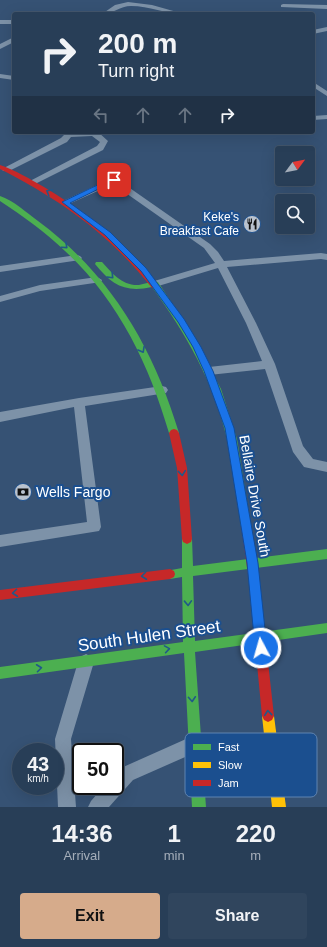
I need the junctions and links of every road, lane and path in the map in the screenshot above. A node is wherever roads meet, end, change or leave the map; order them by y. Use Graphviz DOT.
graph roads {
  1 [pos="283,6"];
  2 [pos="327,7"];
  3 [pos="109,12"];
  4 [pos="172,12"];
  5 [pos="0,22"];
  6 [pos="12,22"];
  7 [pos="327,29"];
  8 [pos="315,32"];
  9 [pos="12,40"];
  10 [pos="0,47"];
  11 [pos="0,76"];
  12 [pos="12,78"];
  13 [pos="315,87"];
  14 [pos="327,94"];
  15 [pos="327,117"];
  16 [pos="315,118"];
  17 [pos="69,134"];
  18 [pos="95,134"];
  19 [pos="3,168"];
  20 [pos="0,177"];
  21 [pos="32,182"];
  22 [pos="19,185"];
  23 [pos="0,198"];
  24 [pos="66,202"];
  25 [pos="35,223"];
  26 [pos="69,237"];
  27 [pos="91,256"];
  28 [pos="327,257"];
  29 [pos="77,258"];
  30 [pos="221,264"];
  31 [pos="0,270"];
  32 [pos="97,280"];
  33 [pos="155,284"];
  34 [pos="0,299"];
  35 [pos="269,364"];
  36 [pos="208,371"];
  37 [pos="162,390"];
  38 [pos="79,402"];
  39 [pos="0,417"];
  40 [pos="327,467"];
  41 [pos="0,541"];
  42 [pos="327,554"];
  43 [pos="252,563"];
  44 [pos="187,571"];
  45 [pos="0,595"];
  46 [pos="327,628"];
  47 [pos="260,637"];
  48 [pos="189,646"];
  49 [pos="86,662"];
  50 [pos="0,673"];
  51 [pos="194,733"];
  52 [pos="271,733"];
  53 [pos="185,748"];
  54 [pos="198,797"];
  55 [pos="278,797"];
  56 [pos="67,807"];
  57 [pos="97,807"];
  58 [pos="199,807"];
  59 [pos="279,807"];
  1 -- 2 [label="lane"];
  3 -- 4 [label="lane"];
  5 -- 6 [label="lane"];
  7 -- 8 [label="lane"];
  9 -- 10 [label="lane"];
  11 -- 12 [label="lane"];
  13 -- 14 [label="lane"];
  15 -- 16 [label="lane"];
  17 -- 19 [label="lane"];
  18 -- 21 [label="lane"];
  19 -- 20 [label="main road"];
  19 -- 21 [label="main road, Bellaire Drive South"];
  21 -- 22 [label="main road"];
  24 -- 21 [label="main road, Bellaire Drive South, one-way"];
  23 -- 25 [label="main road"];
  24 -- 30 [label="lane"];
  24 -- 33 [label="main road, Bellaire Drive South"];
  25 -- 26 [label="main road"];
  25 -- 29 [label="main road, one-way"];
  27 -- 33 [label="main road, one-way"];
  28 -- 30 [label="lane"];
  29 -- 31 [label="lane"];
  29 -- 32 [label="main road"];
  30 -- 33 [label="lane"];
  30 -- 35 [label="lane"];
  32 -- 34 [label="lane"];
  32 -- 37 [label="main road, one-way"];
  33 -- 36 [label="main road, Bellaire Drive South"];
  35 -- 36 [label="lane"];
  35 -- 40 [label="lane"];
  36 -- 43 [label="main road, Bellaire Drive South"];
  37 -- 38 [label="lane"];
  37 -- 44 [label="main road, one-way"];
  38 -- 39 [label="lane"];
  38 -- 41 [label="lane"];
  42 -- 43 [label="main road"];
  43 -- 44 [label="main road"];
  43 -- 47 [label="main road, Bellaire Drive South"];
  44 -- 45 [label="main road, one-way"];
  44 -- 48 [label="main road, one-way"];
  46 -- 47 [label="main road, South Hulen Street"];
  47 -- 48 [label="main road, South Hulen Street"];
  52 -- 47 [label="main road, Bellaire Drive South, one-way"];
  49 -- 48 [label="main road, South Hulen Street, one-way"];
  48 -- 51 [label="main road, one-way"];
  50 -- 49 [label="main road, South Hulen Street, one-way"];
  49 -- 56 [label="lane"];
  53 -- 57 [label="lane"];
  54 -- 58 [label="main road"];
  59 -- 55 [label="main road, Bellaire Drive South, one-way"];
}
